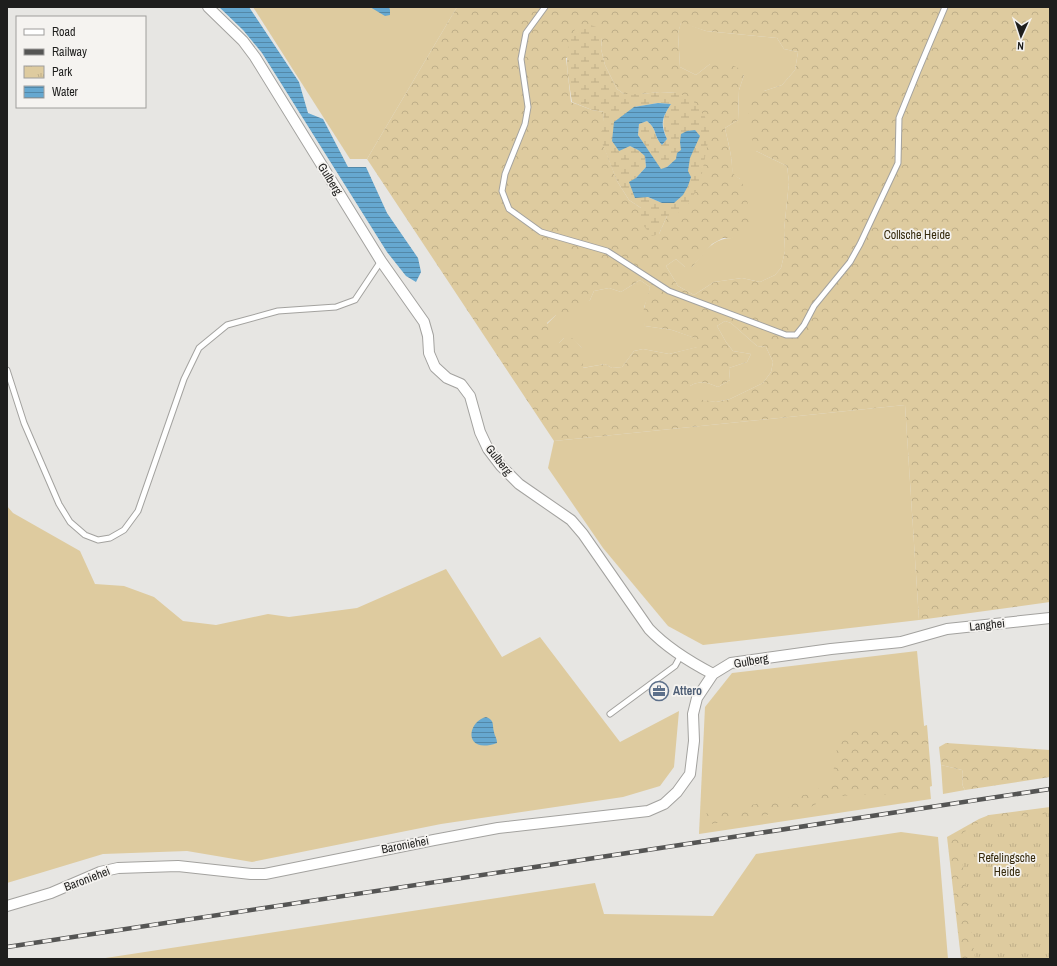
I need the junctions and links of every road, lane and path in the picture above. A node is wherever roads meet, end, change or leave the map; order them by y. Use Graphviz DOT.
graph roads {
  1 [pos="208,7"];
  2 [pos="545,7"];
  3 [pos="945,7"];
  4 [pos="381,261"];
  5 [pos="7,370"];
  6 [pos="1050,618"];
  7 [pos="924,636"];
  8 [pos="681,655"];
  9 [pos="713,674"];
  10 [pos="610,714"];
  11 [pos="7,906"];
  1 -- 4 [label="street, Gulberg"];
  2 -- 3 [label="lane"];
  4 -- 5 [label="lane"];
  4 -- 8 [label="street, Gulberg"];
  6 -- 7 [label="street, Langhei"];
  7 -- 9 [label="street, Gulberg"];
  8 -- 9 [label="street, Gulberg"];
  8 -- 10 [label="lane"];
  9 -- 11 [label="street, Baroniehei"];
}
